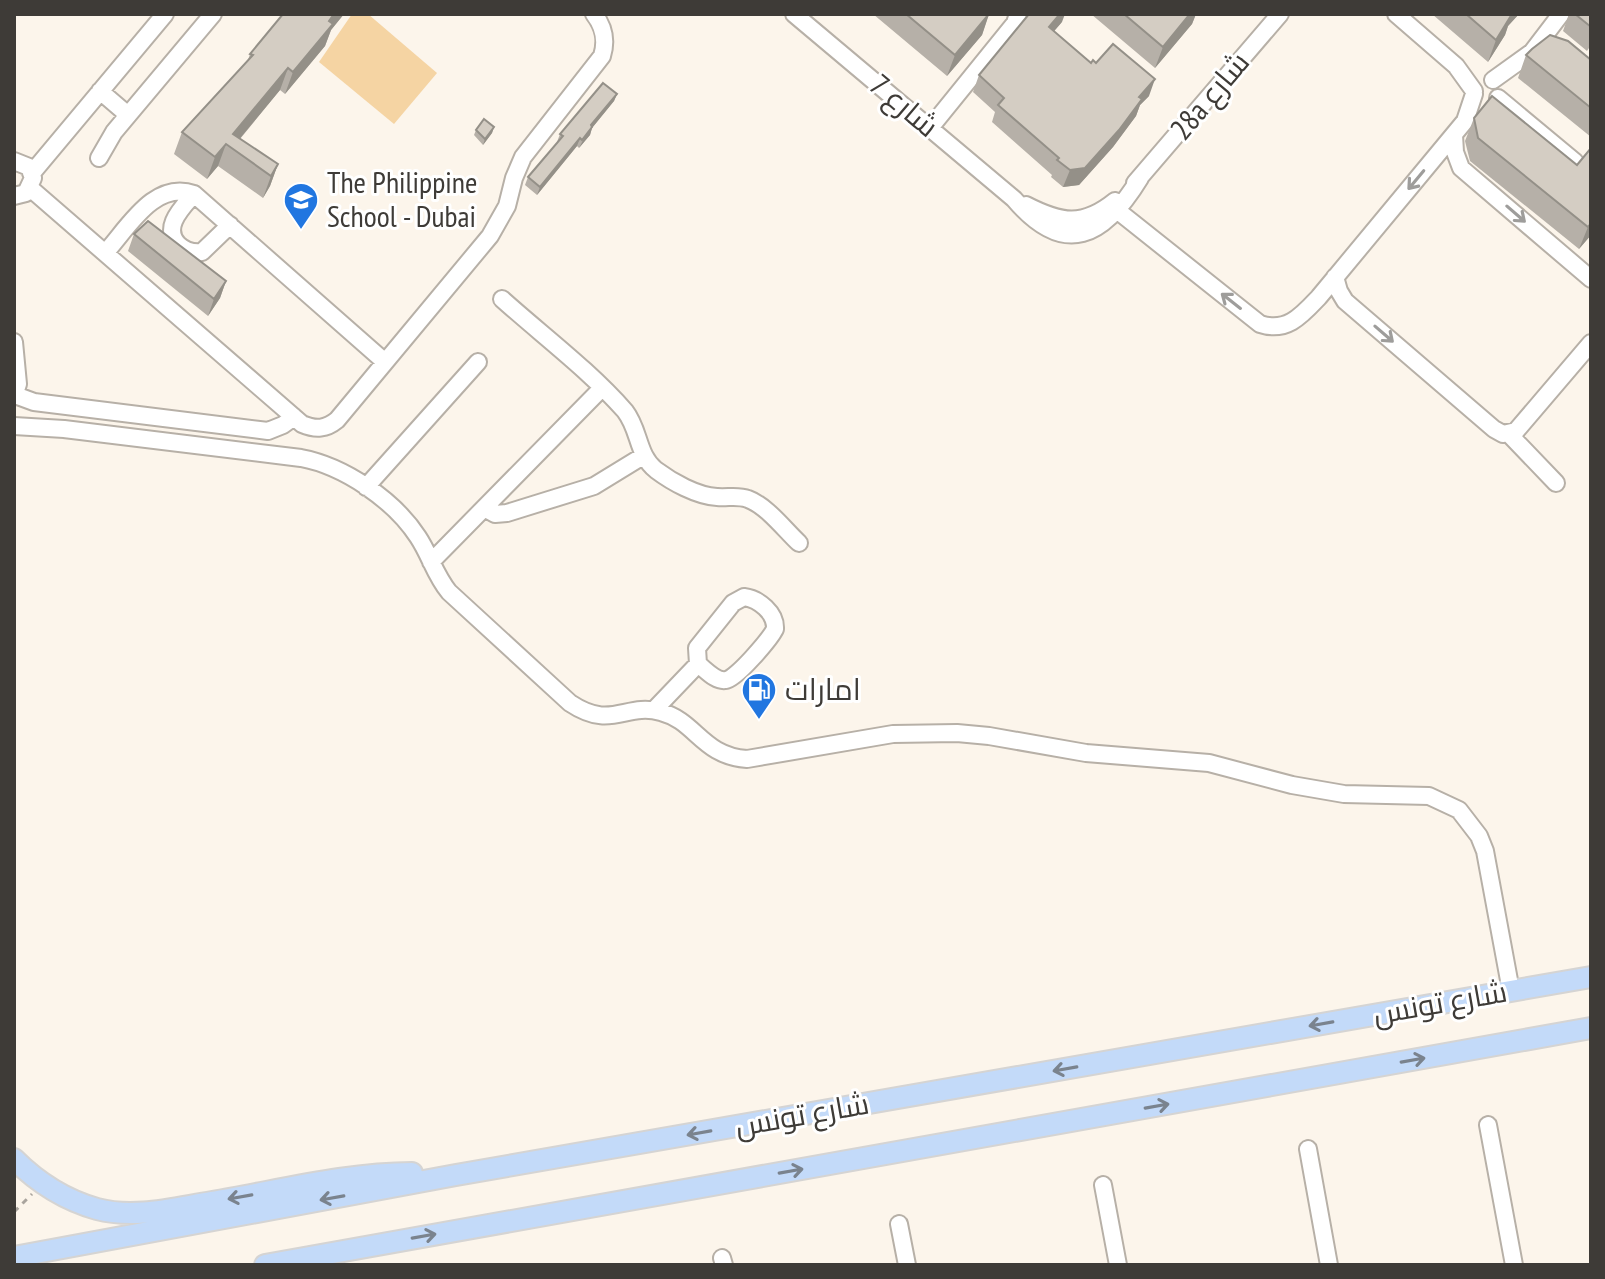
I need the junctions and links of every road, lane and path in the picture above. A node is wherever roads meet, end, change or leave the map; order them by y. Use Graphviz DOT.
graph roads {
  1 [pos="165,14"];
  2 [pos="213,14"];
  3 [pos="594,14"];
  4 [pos="794,14"];
  5 [pos="1018,14"];
  6 [pos="1280,14"];
  7 [pos="1396,14"];
  8 [pos="1561,14"];
  9 [pos="1539,44"];
  10 [pos="1557,51"];
  11 [pos="1481,86"];
  12 [pos="100,91"];
  13 [pos="128,115"];
  14 [pos="930,128"];
  15 [pos="1454,135"];
  16 [pos="99,158"];
  17 [pos="14,161"];
  18 [pos="1575,162"];
  19 [pos="1140,178"];
  20 [pos="31,180"];
  21 [pos="194,194"];
  22 [pos="14,197"];
  23 [pos="1014,199"];
  24 [pos="1118,211"];
  25 [pos="230,225"];
  26 [pos="105,253"];
  27 [pos="1335,277"];
  28 [pos="1591,279"];
  29 [pos="502,299"];
  30 [pos="14,342"];
  31 [pos="1591,343"];
  32 [pos="385,362"];
  33 [pos="478,362"];
  34 [pos="602,388"];
  35 [pos="15,396"];
  36 [pos="294,417"];
  37 [pos="14,426"];
  38 [pos="1509,434"];
  39 [pos="643,456"];
  40 [pos="1556,483"];
  41 [pos="366,487"];
  42 [pos="484,508"];
  43 [pos="799,543"];
  44 [pos="431,562"];
  45 [pos="698,664"];
  46 [pos="654,710"];
  47 [pos="1591,977"];
  48 [pos="1511,991"];
  49 [pos="1591,1028"];
  50 [pos="1488,1125"];
  51 [pos="1308,1149"];
  52 [pos="14,1159"];
  53 [pos="456,1175"];
  54 [pos="43,1183"];
  55 [pos="1103,1185"];
  56 [pos="14,1212"];
  57 [pos="899,1224"];
  58 [pos="14,1257"];
  59 [pos="265,1265"];
  60 [pos="907,1265"];
  61 [pos="1118,1265"];
  62 [pos="1329,1265"];
  63 [pos="1514,1265"];
  1 -- 12 [label="street"];
  2 -- 13 [label="street"];
  3 -- 32 [label="street"];
  4 -- 14 [label="street, شارع 7"];
  5 -- 14 [label="street"];
  6 -- 19 [label="street, 28a شارع"];
  7 -- 11 [label="street"];
  8 -- 9 [label="street"];
  9 -- 10 [label="street"];
  9 -- 11 [label="street"];
  11 -- 15 [label="street"];
  11 -- 18 [label="street"];
  12 -- 13 [label="street"];
  12 -- 20 [label="street"];
  13 -- 16 [label="street"];
  14 -- 23 [label="street, شارع 7"];
  15 -- 27 [label="street, one-way"];
  15 -- 28 [label="street, one-way"];
  17 -- 20 [label="street"];
  19 -- 23 [label="street, 28a شارع"];
  19 -- 24 [label="street, 28a شارع"];
  20 -- 22 [label="street"];
  20 -- 26 [label="street"];
  21 -- 25 [label="street"];
  21 -- 25 [label="street"];
  21 -- 26 [label="street"];
  23 -- 24 [label="street, 28a شارع"];
  27 -- 24 [label="street, one-way"];
  25 -- 32 [label="street"];
  26 -- 36 [label="street"];
  27 -- 38 [label="street, one-way"];
  29 -- 34 [label="street"];
  30 -- 35 [label="street"];
  31 -- 38 [label="street"];
  32 -- 36 [label="street"];
  33 -- 41 [label="street"];
  34 -- 39 [label="street"];
  34 -- 42 [label="street"];
  35 -- 36 [label="street"];
  37 -- 41 [label="street"];
  38 -- 40 [label="street"];
  39 -- 42 [label="street"];
  39 -- 43 [label="street"];
  41 -- 44 [label="street"];
  42 -- 44 [label="street"];
  44 -- 46 [label="street"];
  45 -- 45 [label="street"];
  45 -- 46 [label="street"];
  46 -- 48 [label="street"];
  47 -- 48 [label="main road, شارع تونس"];
  48 -- 53 [label="main road, شارع تونس, one-way"];
  59 -- 49 [label="main road, شارع تونس, one-way"];
  50 -- 63 [label="street"];
  51 -- 62 [label="street"];
  52 -- 54 [label="main road"];
  53 -- 54 [label="main road, one-way"];
  53 -- 58 [label="main road, شارع تونس, one-way"];
  54 -- 56 [label="path"];
  55 -- 61 [label="street"];
  57 -- 60 [label="street"];
}
